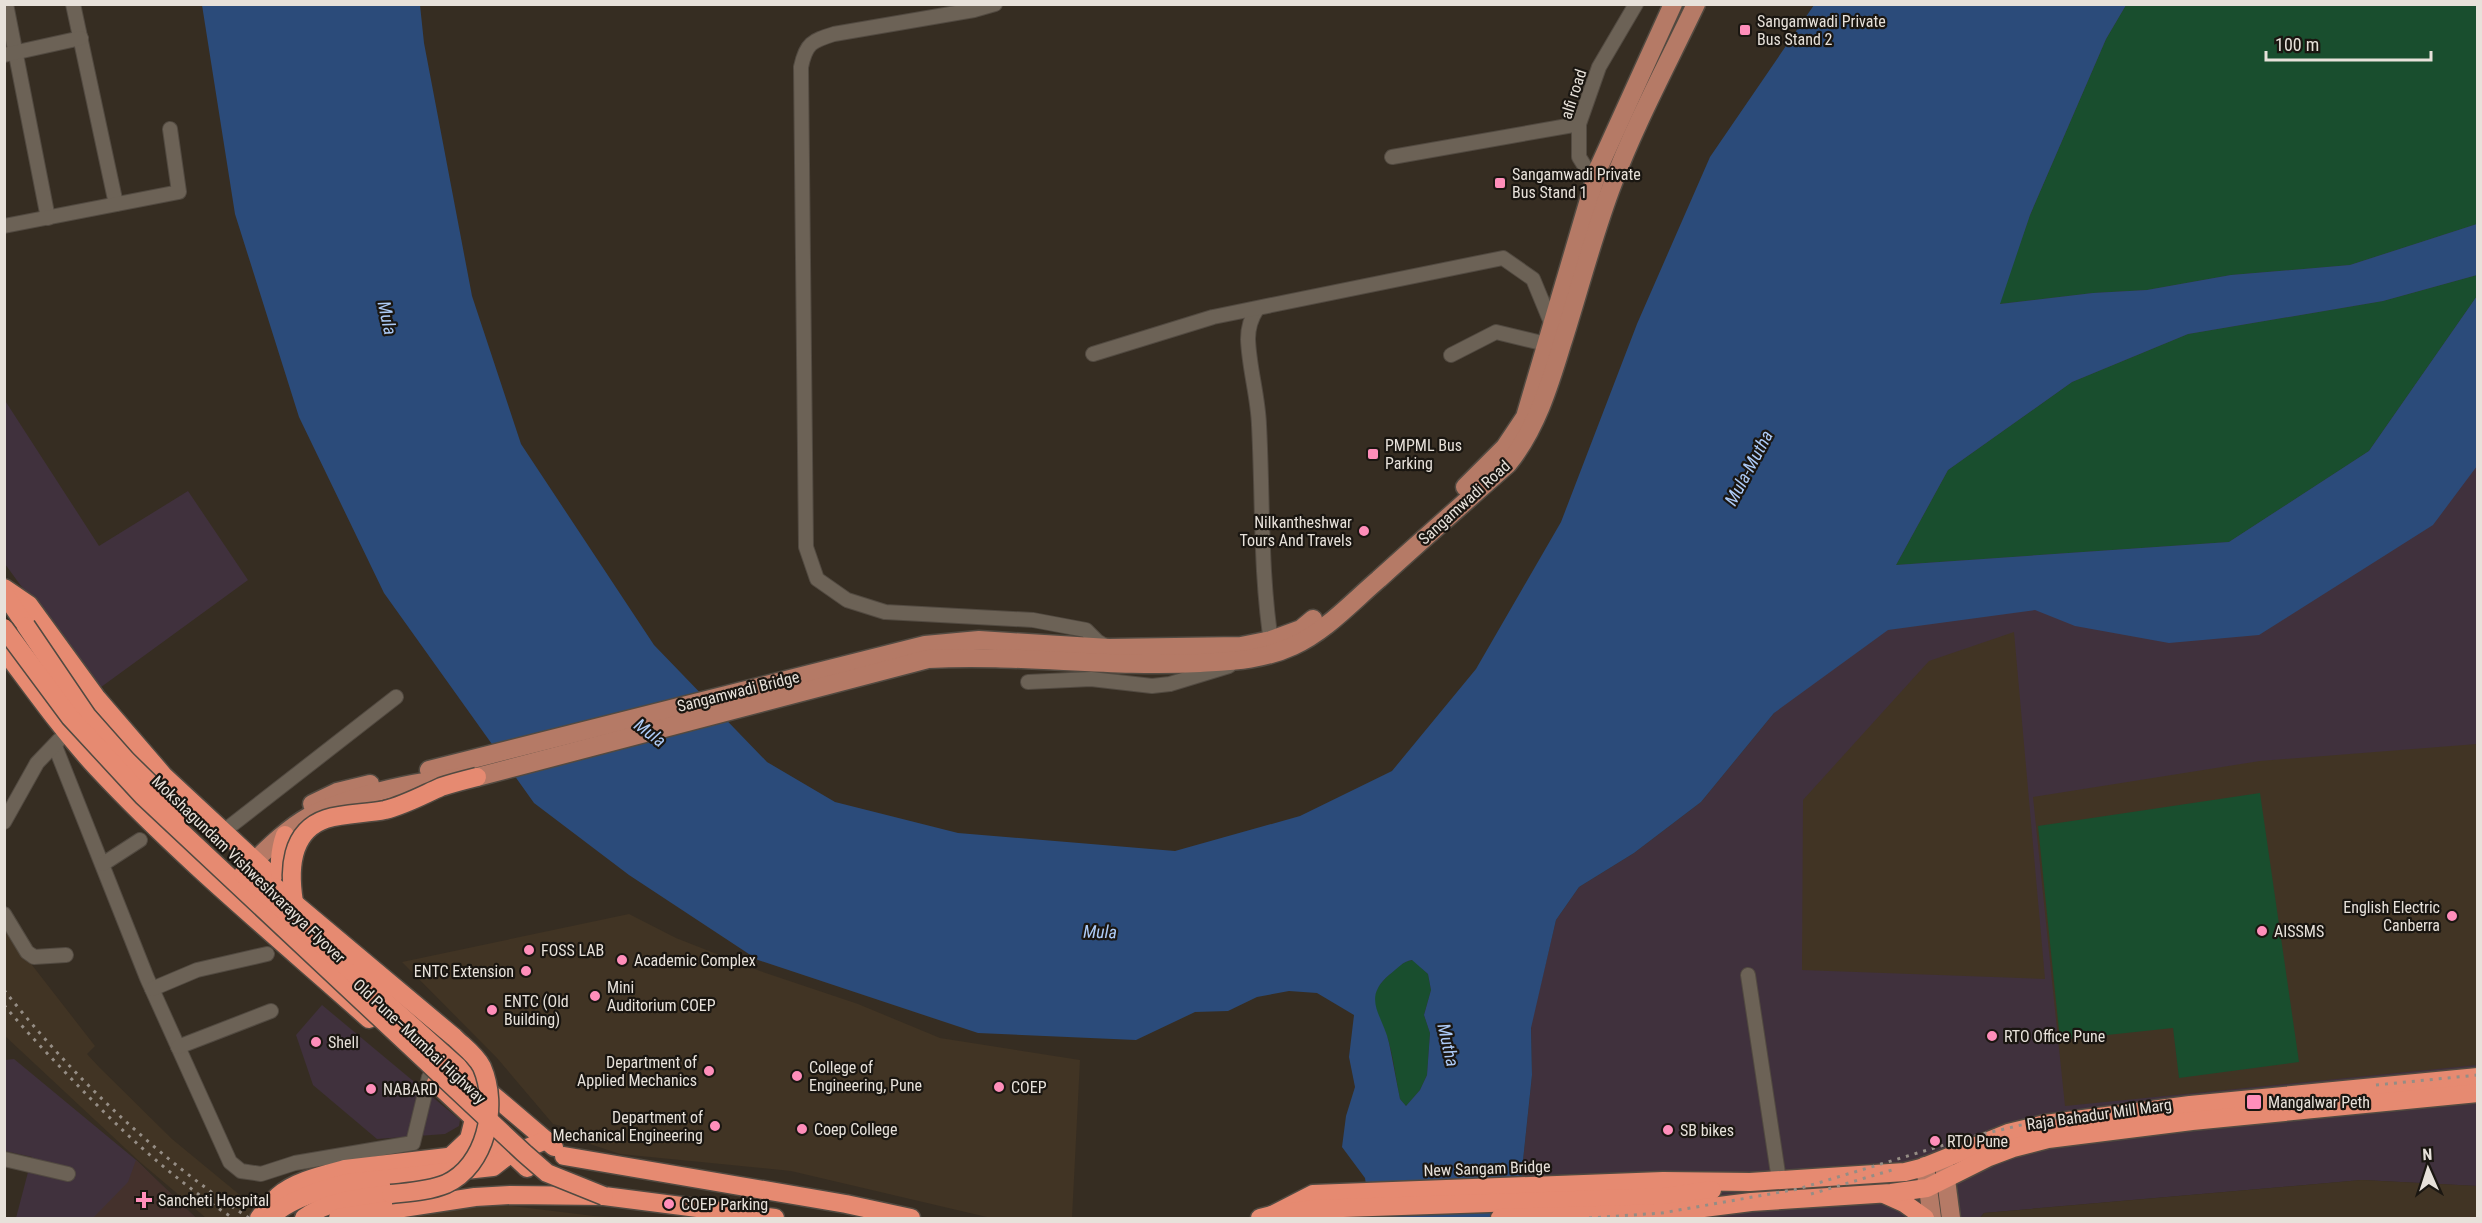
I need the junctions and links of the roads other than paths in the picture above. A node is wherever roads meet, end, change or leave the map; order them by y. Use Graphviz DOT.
graph roads {
  1 [pos="6,4"];
  2 [pos="74,4"];
  3 [pos="995,4"];
  4 [pos="1636,4"];
  5 [pos="1673,4"];
  6 [pos="1696,4"];
  7 [pos="81,38"];
  8 [pos="10,53"];
  9 [pos="1579,124"];
  10 [pos="170,129"];
  11 [pos="1392,157"];
  12 [pos="1594,181"];
  13 [pos="1611,189"];
  14 [pos="116,204"];
  15 [pos="48,218"];
  16 [pos="4,226"];
  17 [pos="1257,309"];
  18 [pos="1552,325"];
  19 [pos="1546,344"];
  20 [pos="1093,354"];
  21 [pos="1451,355"];
  22 [pos="4,588"];
  23 [pos="4,593"];
  24 [pos="4,628"];
  25 [pos="1272,647"];
  26 [pos="4,650"];
  27 [pos="1244,653"];
  28 [pos="1108,656"];
  29 [pos="889,660"];
  30 [pos="1028,682"];
  31 [pos="396,697"];
  32 [pos="60,739"];
  33 [pos="477,777"];
  34 [pos="303,815"];
  35 [pos="4,822"];
  36 [pos="224,831"];
  37 [pos="285,835"];
  38 [pos="140,840"];
  39 [pos="103,864"];
  40 [pos="235,873"];
  41 [pos="281,885"];
  42 [pos="294,902"];
  43 [pos="4,914"];
  44 [pos="267,954"];
  45 [pos="66,955"];
  46 [pos="1748,975"];
  47 [pos="152,989"];
  48 [pos="271,1011"];
  49 [pos="178,1047"];
  50 [pos="429,1077"];
  51 [pos="2478,1077"];
  52 [pos="473,1078"];
  53 [pos="2399,1093"];
  54 [pos="2478,1093"];
  55 [pos="474,1119"];
  56 [pos="546,1140"];
  57 [pos="564,1155"];
  58 [pos="450,1157"];
  59 [pos="4,1159"];
  60 [pos="1943,1159"];
  61 [pos="504,1160"];
  62 [pos="1925,1166"];
  63 [pos="68,1174"];
  64 [pos="1779,1180"];
  65 [pos="1946,1180"];
  66 [pos="1927,1188"];
  67 [pos="1884,1194"];
  68 [pos="604,1196"];
  69 [pos="1664,1197"];
  70 [pos="1700,1200"];
  71 [pos="269,1214"];
  72 [pos="1266,1216"];
  73 [pos="304,1218"];
  74 [pos="338,1218"];
  75 [pos="775,1218"];
  76 [pos="911,1218"];
  77 [pos="1500,1218"];
  78 [pos="1925,1218"];
  79 [pos="1932,1218"];
  80 [pos="1951,1218"];
  1 -- 8 [label="street"];
  2 -- 7 [label="street"];
  3 -- 28 [label="street"];
  4 -- 9 [label="street, alfi road"];
  5 -- 12 [label="main road, Sangamwadi Road"];
  6 -- 13 [label="main road, Sangamwadi Road"];
  7 -- 8 [label="street"];
  7 -- 14 [label="street"];
  8 -- 15 [label="street"];
  9 -- 11 [label="street"];
  9 -- 12 [label="street, alfi road"];
  10 -- 14 [label="street"];
  12 -- 13 [label="street"];
  12 -- 18 [label="main road, Sangamwadi Road"];
  13 -- 25 [label="main road, Sangamwadi Road"];
  14 -- 15 [label="street"];
  15 -- 16 [label="street"];
  17 -- 18 [label="street"];
  17 -- 20 [label="street"];
  17 -- 25 [label="street"];
  18 -- 19 [label="main road, Sangamwadi Road"];
  19 -- 21 [label="street"];
  19 -- 25 [label="main road, Sangamwadi Road"];
  22 -- 36 [label="highway"];
  23 -- 40 [label="highway, Mokshagundam Vishweshvarayya Flyover, bridge"];
  24 -- 68 [label="highway, Mokshagundam Vishweshvarayya Flyover, bridge"];
  25 -- 27 [label="main road, Sangamwadi Road"];
  26 -- 32 [label="highway, Old Pune–Mumbai Highway"];
  27 -- 28 [label="main road, Sangamwadi Road"];
  27 -- 30 [label="street"];
  28 -- 29 [label="main road, Sangamwadi Bridge"];
  29 -- 33 [label="main road, Sangamwadi Bridge"];
  29 -- 34 [label="main road, Sangamwadi Bridge"];
  31 -- 36 [label="street"];
  32 -- 35 [label="street"];
  32 -- 39 [label="street"];
  32 -- 40 [label="highway, Old Pune–Mumbai Highway"];
  33 -- 34 [label="main road, Sangamwadi Bridge, bridge"];
  33 -- 42 [label="highway, bridge"];
  34 -- 37 [label="main road, Sangamwadi Bridge"];
  34 -- 40 [label="main road, Sangamwadi Bridge"];
  36 -- 40 [label="highway"];
  37 -- 40 [label="main road, Sangamwadi Bridge"];
  37 -- 41 [label="highway"];
  38 -- 39 [label="street"];
  39 -- 47 [label="street"];
  40 -- 41 [label="highway"];
  40 -- 42 [label="highway, Mokshagundam Vishweshvarayya Flyover, bridge"];
  40 -- 50 [label="highway, Old Pune–Mumbai Highway"];
  40 -- 52 [label="highway, Mokshagundam Vishweshvarayya Flyover, bridge"];
  41 -- 52 [label="highway"];
  42 -- 73 [label="highway, Mokshagundam Vishweshvarayya Flyover, bridge"];
  43 -- 45 [label="street"];
  44 -- 47 [label="street"];
  46 -- 64 [label="street"];
  47 -- 49 [label="street"];
  48 -- 49 [label="street"];
  49 -- 50 [label="street"];
  50 -- 55 [label="highway, Old Pune–Mumbai Highway"];
  51 -- 53 [label="highway, Raja Bahadur Mill Marg"];
  52 -- 56 [label="highway, Mokshagundam Vishweshvarayya Flyover"];
  53 -- 54 [label="highway, Raja Bahadur Mill Marg"];
  53 -- 60 [label="highway, Raja Bahadur Mill Marg"];
  53 -- 65 [label="highway, Raja Bahadur Mill Marg"];
  55 -- 58 [label="highway"];
  55 -- 61 [label="highway, Old Pune–Mumbai Highway"];
  56 -- 57 [label="highway, Mokshagundam Vishweshvarayya Flyover"];
  56 -- 61 [label="highway"];
  57 -- 61 [label="highway, Old Pune–Mumbai Highway"];
  57 -- 76 [label="highway"];
  58 -- 61 [label="highway"];
  58 -- 71 [label="highway"];
  59 -- 63 [label="street"];
  60 -- 62 [label="highway, Raja Bahadur Mill Marg"];
  60 -- 65 [label="main road"];
  61 -- 71 [label="highway"];
  62 -- 64 [label="highway, Raja Bahadur Mill Marg"];
  62 -- 66 [label="main road"];
  64 -- 69 [label="highway, Raja Bahadur Mill Marg"];
  64 -- 70 [label="highway, Raja Bahadur Mill Marg"];
  65 -- 66 [label="highway, Raja Bahadur Mill Marg"];
  65 -- 80 [label="main road"];
  66 -- 67 [label="highway, Raja Bahadur Mill Marg"];
  66 -- 79 [label="main road"];
  67 -- 70 [label="highway, Raja Bahadur Mill Marg"];
  67 -- 78 [label="highway"];
  68 -- 74 [label="highway, Mokshagundam Vishweshvarayya Flyover"];
  68 -- 75 [label="highway, Mokshagundam Vishweshvarayya Flyover"];
  69 -- 70 [label="highway, Raja Bahadur Mill Marg"];
  69 -- 72 [label="highway, New Sangam Bridge"];
  69 -- 77 [label="highway"];
}
